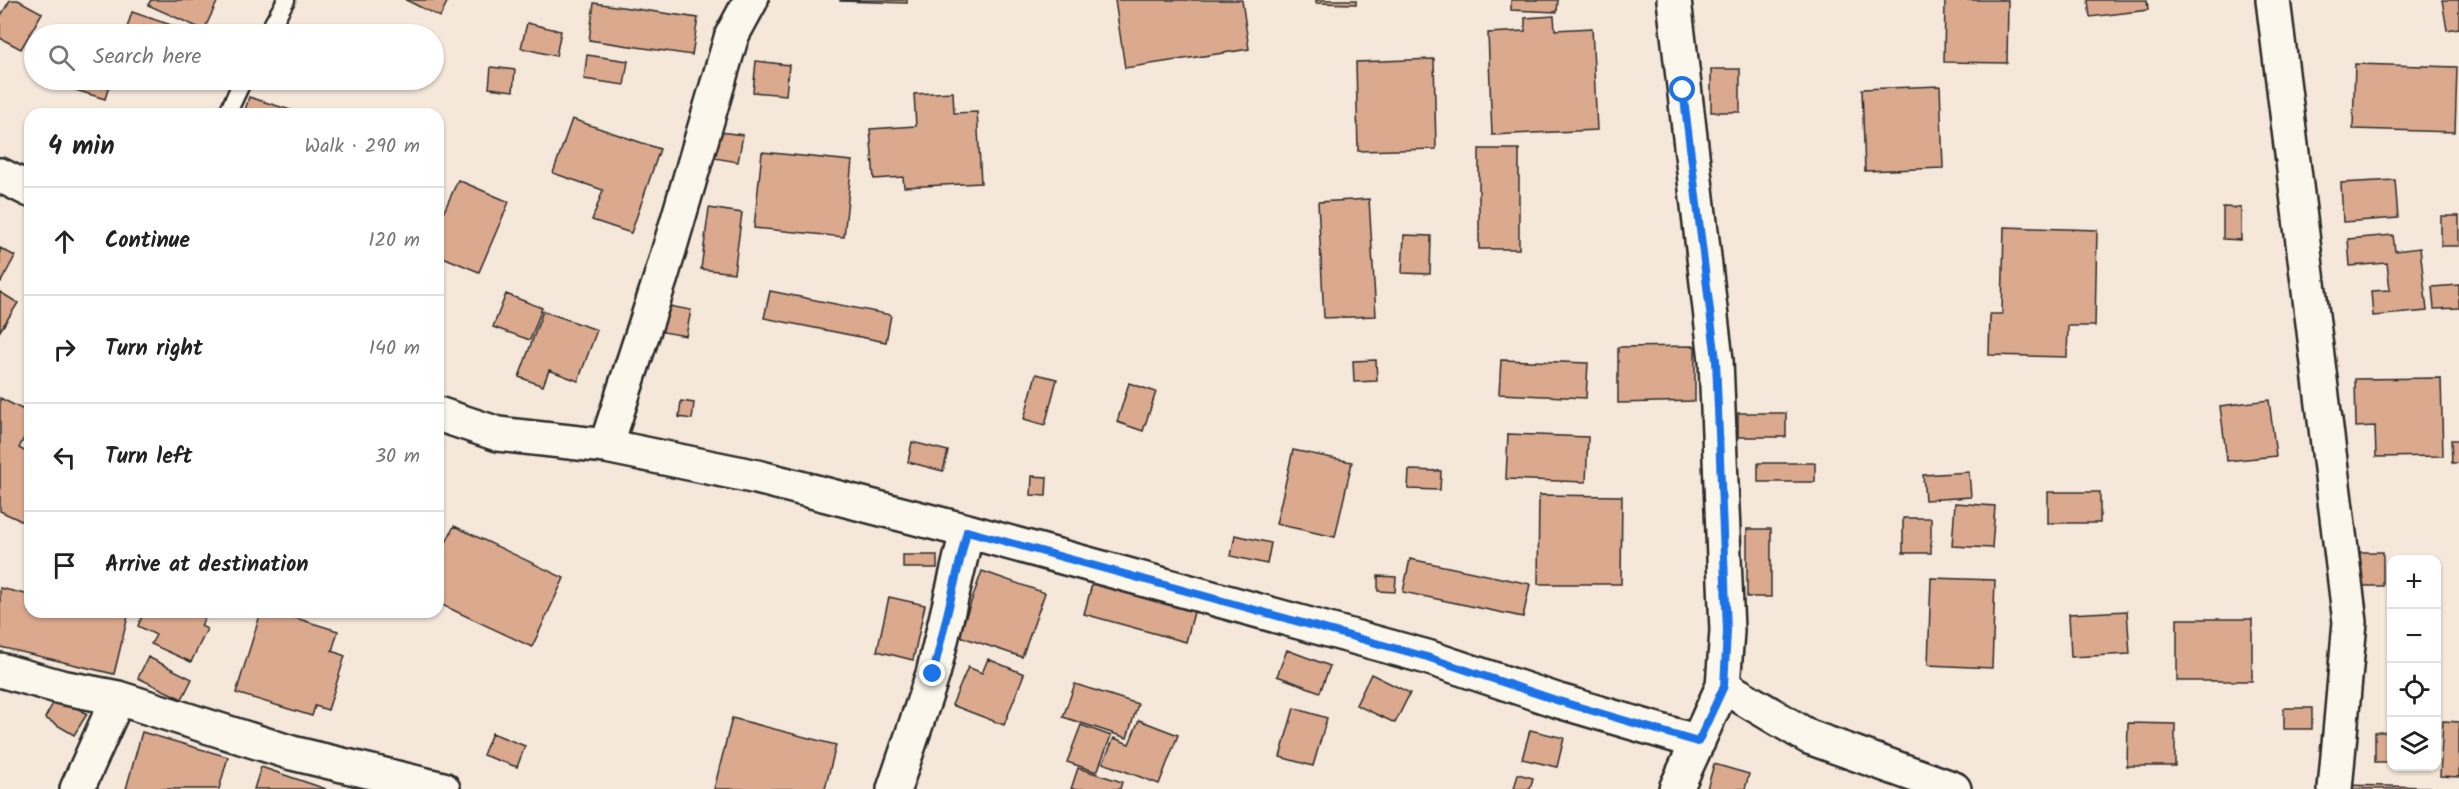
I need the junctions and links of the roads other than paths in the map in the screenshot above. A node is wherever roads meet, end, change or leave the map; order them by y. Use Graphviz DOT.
graph roads {
  1 [pos="286,0"];
  2 [pos="751,0"];
  3 [pos="1674,0"];
  4 [pos="2273,0"];
  5 [pos="273,24"];
  6 [pos="238,90"];
  7 [pos="230,108"];
  8 [pos="0,175"];
  9 [pos="24,187"];
  10 [pos="444,416"];
  11 [pos="606,446"];
  12 [pos="967,531"];
  13 [pos="0,670"];
  14 [pos="1724,686"];
  15 [pos="118,698"];
  16 [pos="1698,742"];
  17 [pos="77,789"];
  18 [pos="443,789"];
  19 [pos="894,789"];
  20 [pos="1676,789"];
  21 [pos="1954,789"];
  22 [pos="2335,789"];
  1 -- 5 [label="lane"];
  2 -- 11 [label="street"];
  3 -- 14 [label="street"];
  4 -- 22 [label="street"];
  6 -- 7 [label="lane"];
  8 -- 9 [label="street"];
  10 -- 11 [label="street"];
  11 -- 12 [label="street"];
  12 -- 16 [label="street"];
  12 -- 19 [label="street"];
  13 -- 15 [label="street"];
  14 -- 16 [label="street"];
  14 -- 21 [label="street"];
  15 -- 17 [label="street"];
  15 -- 18 [label="street"];
  16 -- 20 [label="street"];
}
